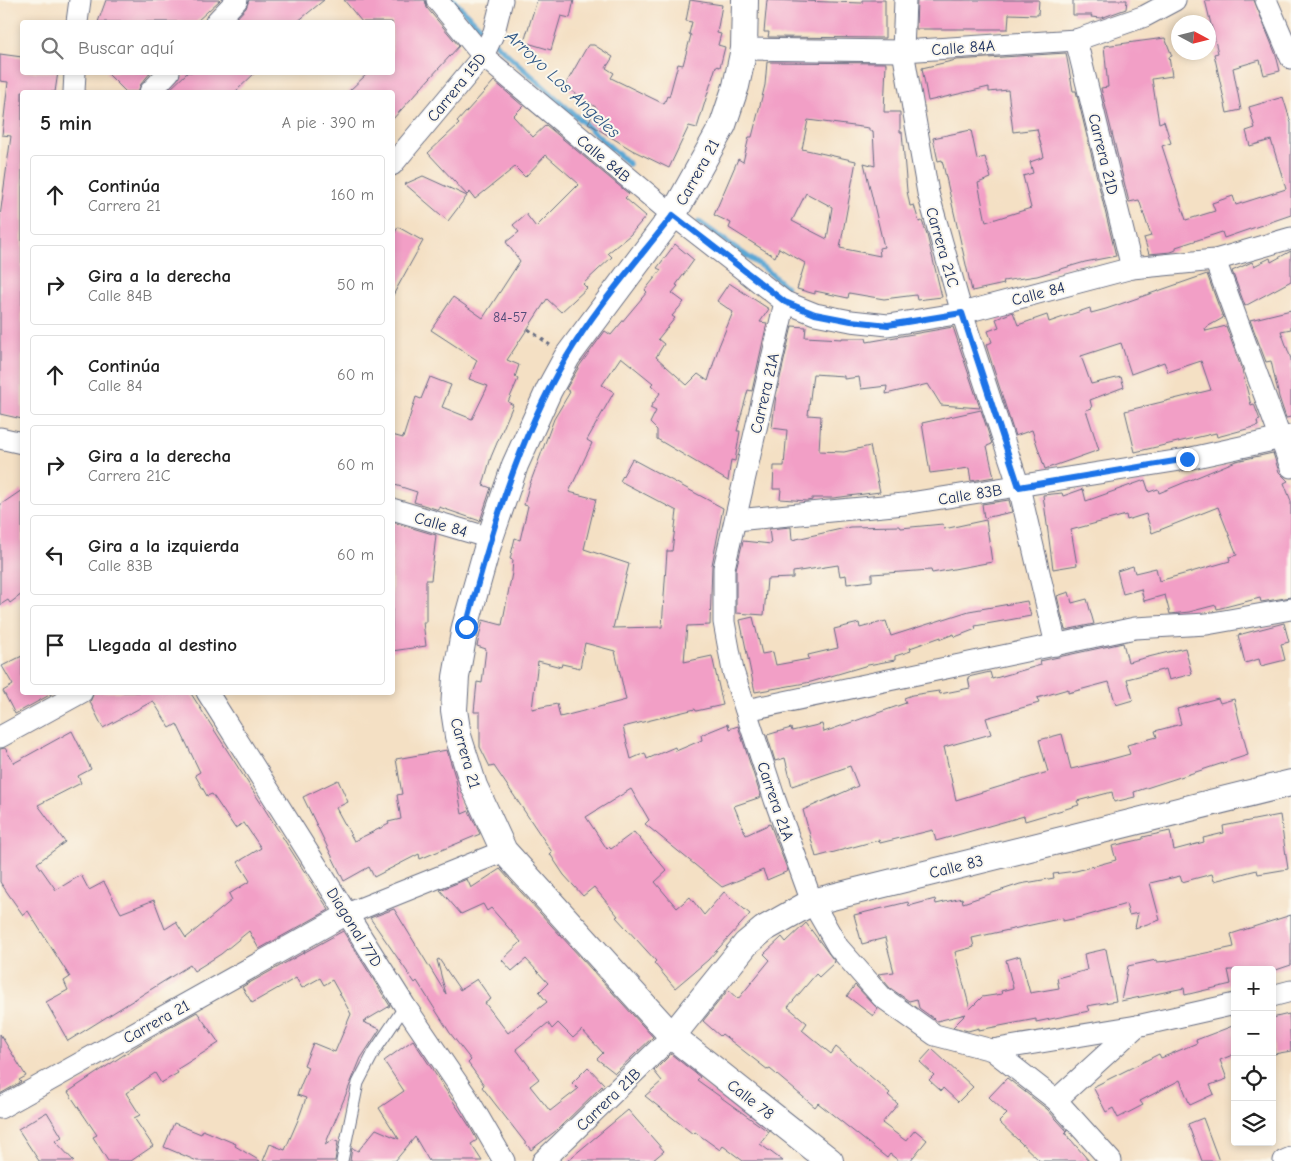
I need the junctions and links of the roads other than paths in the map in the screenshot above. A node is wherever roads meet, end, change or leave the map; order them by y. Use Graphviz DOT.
graph roads {
  1 [pos="80,0"];
  2 [pos="237,0"];
  3 [pos="437,0"];
  4 [pos="502,0"];
  5 [pos="745,0"];
  6 [pos="905,0"];
  7 [pos="1175,0"];
  8 [pos="1266,0"];
  9 [pos="1142,8"];
  10 [pos="77,20"];
  11 [pos="218,20"];
  12 [pos="1076,40"];
  13 [pos="489,44"];
  14 [pos="744,49"];
  15 [pos="903,51"];
  16 [pos="1291,58"];
  17 [pos="75,75"];
  18 [pos="166,75"];
  19 [pos="74,90"];
  20 [pos="152,90"];
  21 [pos="395,161"];
  22 [pos="673,215"];
  23 [pos="1291,238"];
  24 [pos="1215,260"];
  25 [pos="1132,268"];
  26 [pos="785,302"];
  27 [pos="962,313"];
  28 [pos="0,438"];
  29 [pos="1286,438"];
  30 [pos="20,443"];
  31 [pos="1291,467"];
  32 [pos="1019,487"];
  33 [pos="395,510"];
  34 [pos="736,520"];
  35 [pos="490,538"];
  36 [pos="1291,609"];
  37 [pos="1056,644"];
  38 [pos="77,695"];
  39 [pos="209,695"];
  40 [pos="746,710"];
  41 [pos="0,737"];
  42 [pos="1291,783"];
  43 [pos="504,851"];
  44 [pos="812,902"];
  45 [pos="347,914"];
  46 [pos="1291,991"];
  47 [pos="1276,995"];
  48 [pos="1231,1005"];
  49 [pos="405,1006"];
  50 [pos="1137,1026"];
  51 [pos="672,1036"];
  52 [pos="992,1050"];
  53 [pos="1056,1100"];
  54 [pos="0,1108"];
  55 [pos="1291,1158"];
  56 [pos="342,1161"];
  57 [pos="504,1161"];
  58 [pos="543,1161"];
  59 [pos="830,1161"];
  60 [pos="1111,1161"];
  61 [pos="1284,1161"];
  1 -- 10 [label="street"];
  2 -- 11 [label="street"];
  3 -- 13 [label="street, Calle 84B"];
  4 -- 13 [label="street, Carrera 15D"];
  5 -- 14 [label="street, Carrera 21"];
  6 -- 15 [label="street, Carrera 21C"];
  7 -- 9 [label="street, Calle 84A"];
  8 -- 16 [label="street"];
  9 -- 12 [label="street, Calle 84A"];
  12 -- 15 [label="street, Calle 84A"];
  12 -- 25 [label="street, Carrera 21D"];
  13 -- 21 [label="street, Carrera 15D"];
  13 -- 22 [label="street, Calle 84B"];
  14 -- 15 [label="street, Calle 84A"];
  14 -- 22 [label="street, Carrera 21"];
  15 -- 27 [label="street, Carrera 21C"];
  17 -- 19 [label="street"];
  18 -- 20 [label="street"];
  22 -- 26 [label="street, Calle 84B"];
  22 -- 35 [label="street, Carrera 21"];
  23 -- 24 [label="street, Calle 84"];
  24 -- 25 [label="street, Calle 84"];
  24 -- 29 [label="street"];
  25 -- 27 [label="street, Calle 84"];
  26 -- 27 [label="street, Calle 84"];
  26 -- 34 [label="street, Carrera 21A"];
  27 -- 32 [label="street, Carrera 21C"];
  28 -- 30 [label="street"];
  29 -- 31 [label="street"];
  29 -- 32 [label="street, Calle 83B"];
  32 -- 34 [label="street, Calle 83B"];
  32 -- 37 [label="street, Carrera 21C"];
  33 -- 35 [label="street, Calle 84"];
  34 -- 40 [label="street, Carrera 21A"];
  35 -- 43 [label="street, Carrera 21"];
  36 -- 37 [label="street"];
  37 -- 40 [label="street"];
  38 -- 41 [label="street"];
  39 -- 45 [label="street, Diagonal 77D"];
  40 -- 44 [label="street, Carrera 21A"];
  42 -- 44 [label="street, Calle 83"];
  43 -- 45 [label="street, Carrera 21"];
  43 -- 51 [label="street, Carrera 21"];
  44 -- 51 [label="street, Calle 83"];
  44 -- 52 [label="street, Carrera 21A"];
  45 -- 49 [label="street, Diagonal 77D"];
  45 -- 54 [label="street, Carrera 21"];
  46 -- 47 [label="street"];
  48 -- 50 [label="street"];
  49 -- 56 [label="lane"];
  49 -- 57 [label="street, Diagonal 77D"];
  50 -- 52 [label="street"];
  50 -- 53 [label="street"];
  51 -- 58 [label="street, Carrera 21B"];
  51 -- 59 [label="street, Calle 78"];
  52 -- 53 [label="street, Carrera 21A"];
  53 -- 60 [label="street, Carrera 21A"];
  55 -- 61 [label="street"];
}
